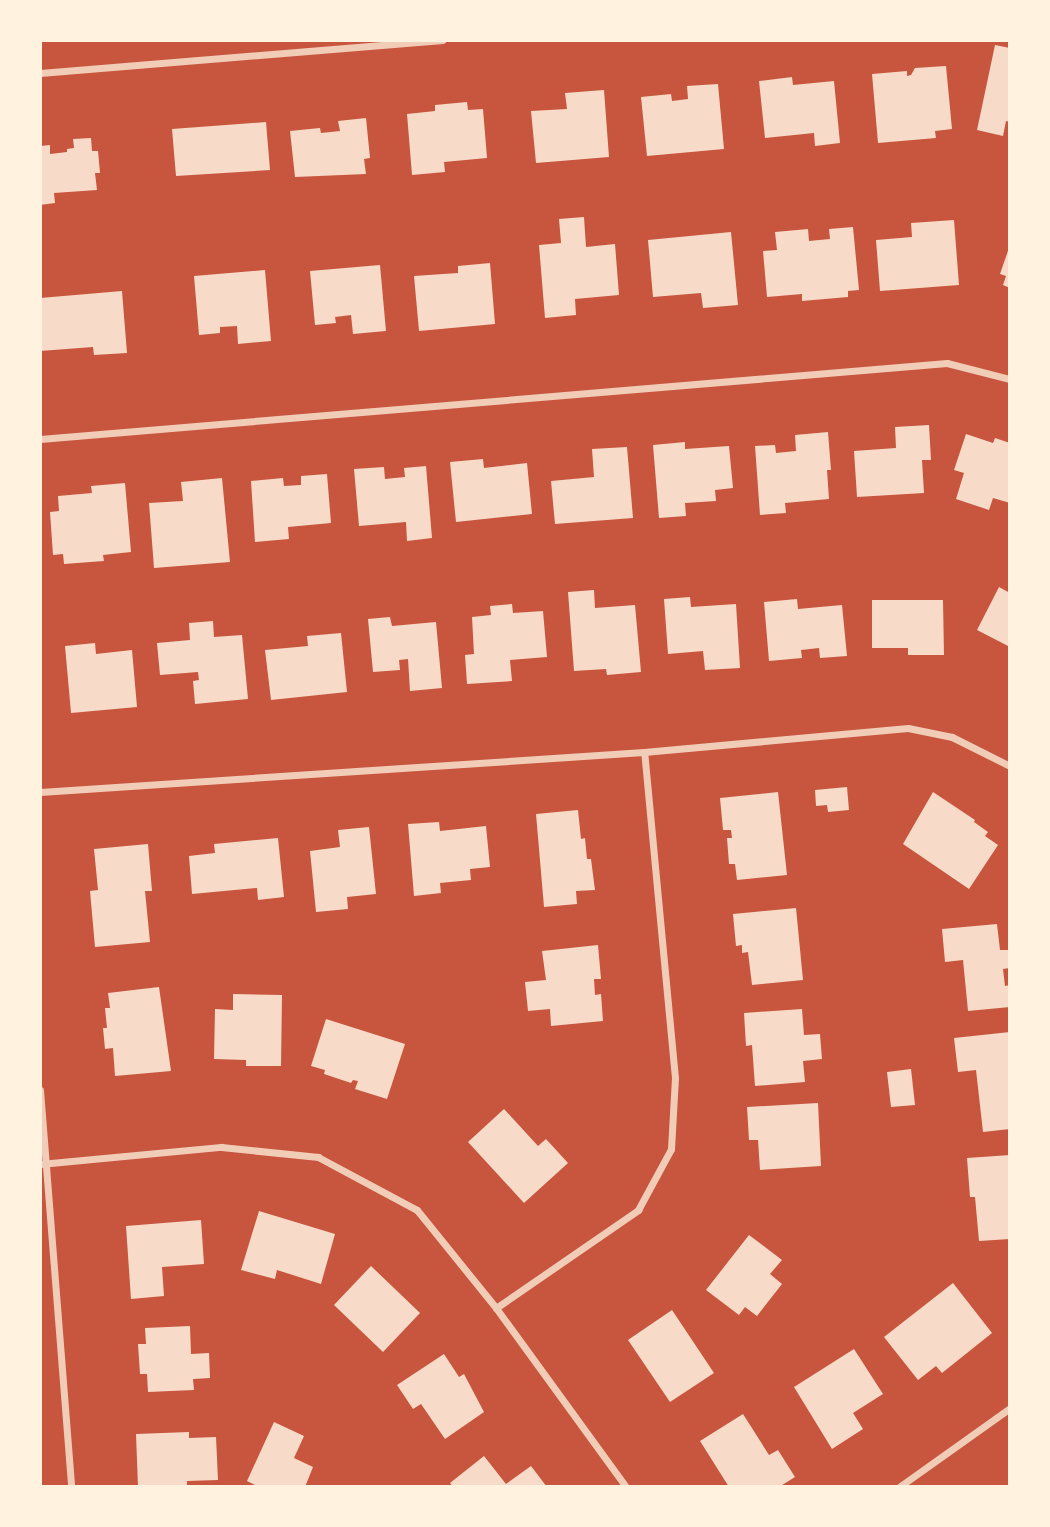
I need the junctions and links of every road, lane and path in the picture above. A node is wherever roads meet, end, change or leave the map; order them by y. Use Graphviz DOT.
graph roads {
  1 [pos="443,40"];
  2 [pos="40,73"];
  3 [pos="1010,379"];
  4 [pos="40,439"];
  5 [pos="644,752"];
  6 [pos="1010,766"];
  7 [pos="40,792"];
  8 [pos="40,1090"];
  9 [pos="43,1164"];
  10 [pos="496,1308"];
  11 [pos="1010,1408"];
  12 [pos="71,1487"];
  13 [pos="626,1487"];
  14 [pos="899,1487"];
  1 -- 2 [label="street"];
  3 -- 4 [label="street"];
  5 -- 6 [label="street"];
  5 -- 7 [label="street"];
  5 -- 10 [label="street"];
  8 -- 9 [label="street"];
  9 -- 10 [label="street"];
  9 -- 12 [label="street"];
  10 -- 13 [label="street"];
  11 -- 14 [label="street"];
}
